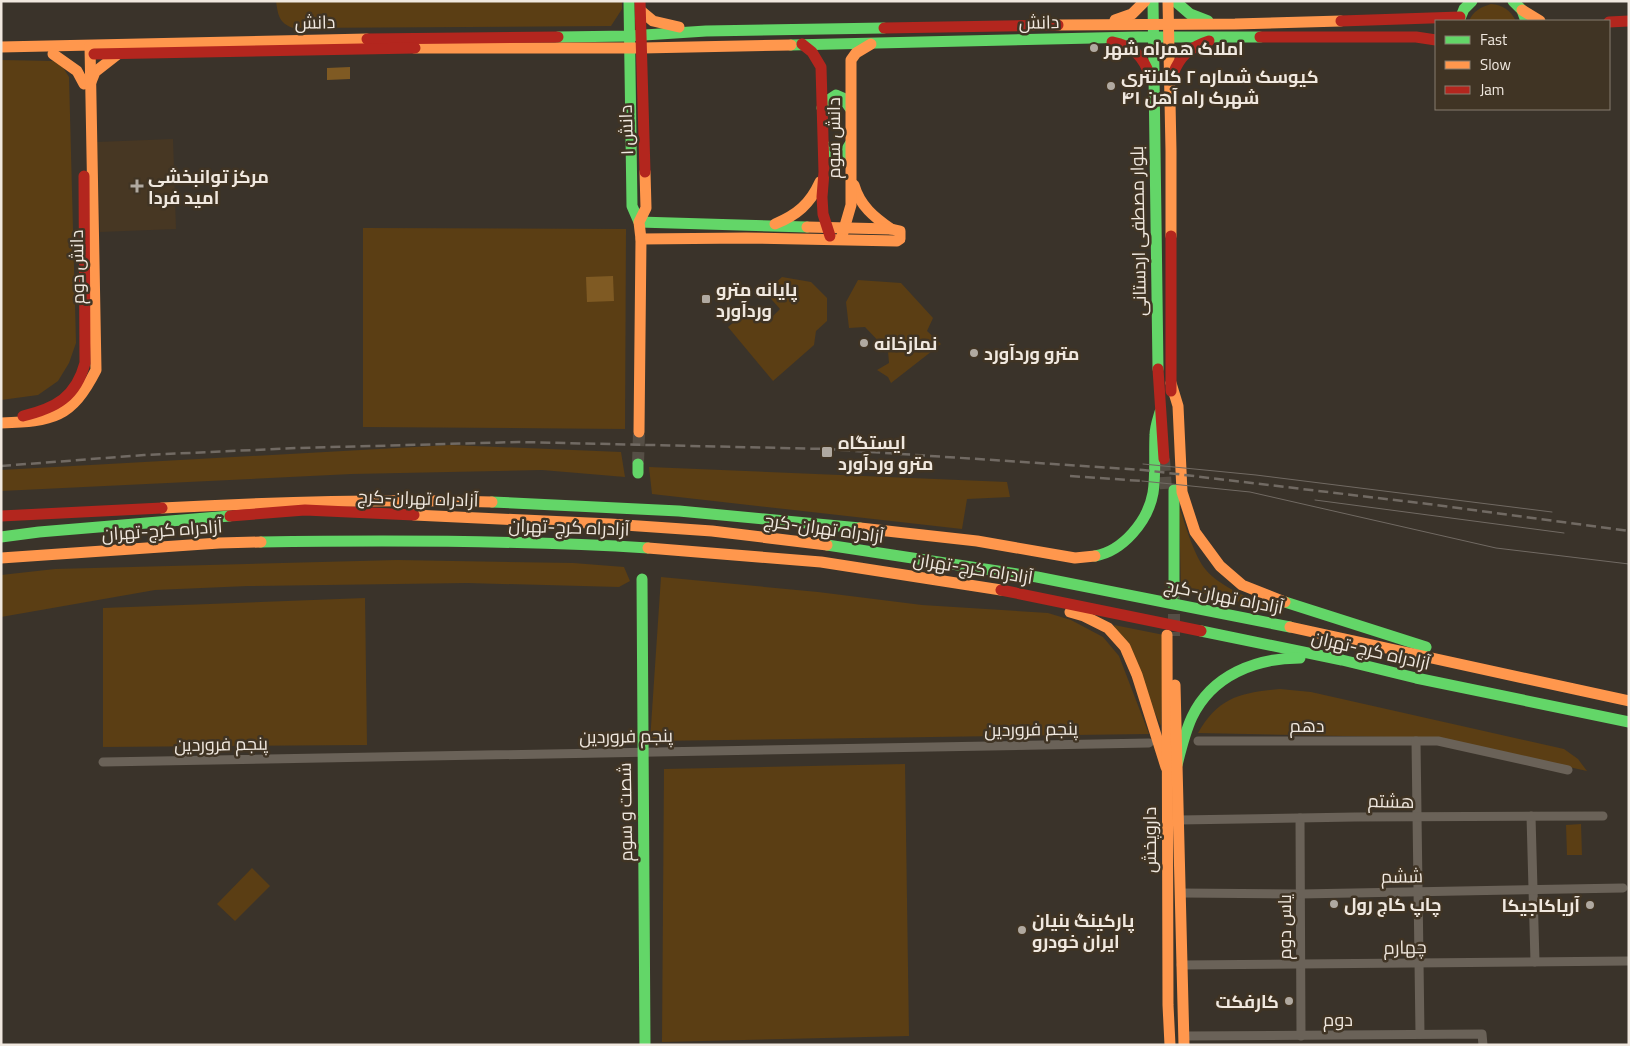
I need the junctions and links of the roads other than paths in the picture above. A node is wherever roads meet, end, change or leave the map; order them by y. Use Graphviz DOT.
graph roads {
  1 [pos="629,1"];
  2 [pos="1145,1"];
  3 [pos="1153,1"];
  4 [pos="1168,1"];
  5 [pos="1175,1"];
  6 [pos="1472,1"];
  7 [pos="1512,1"];
  8 [pos="640,6"];
  9 [pos="1524,16"];
  10 [pos="1459,19"];
  11 [pos="1537,20"];
  12 [pos="1629,21"];
  13 [pos="1610,22"];
  14 [pos="1085,24"];
  15 [pos="1235,24"];
  16 [pos="1153,25"];
  17 [pos="706,31"];
  18 [pos="1169,31"];
  19 [pos="635,36"];
  20 [pos="1154,37"];
  21 [pos="1088,38"];
  22 [pos="1223,38"];
  23 [pos="1435,40"];
  24 [pos="872,43"];
  25 [pos="802,44"];
  26 [pos="1,47"];
  27 [pos="629,48"];
  28 [pos="642,48"];
  29 [pos="86,50"];
  30 [pos="1,54"];
  31 [pos="52,54"];
  32 [pos="118,54"];
  33 [pos="87,83"];
  34 [pos="1170,88"];
  35 [pos="1153,92"];
  36 [pos="822,108"];
  37 [pos="850,108"];
  38 [pos="823,143"];
  39 [pos="850,144"];
  40 [pos="824,172"];
  41 [pos="851,172"];
  42 [pos="639,222"];
  43 [pos="770,226"];
  44 [pos="828,228"];
  45 [pos="844,228"];
  46 [pos="891,229"];
  47 [pos="641,239"];
  48 [pos="836,241"];
  49 [pos="1171,383"];
  50 [pos="1160,412"];
  51 [pos="1,422"];
  52 [pos="639,432"];
  53 [pos="1170,490"];
  54 [pos="1,516"];
  55 [pos="1,532"];
  56 [pos="39,532"];
  57 [pos="1,537"];
  58 [pos="29,556"];
  59 [pos="1,558"];
  60 [pos="1,563"];
  61 [pos="642,579"];
  62 [pos="1019,593"];
  63 [pos="1171,594"];
  64 [pos="1171,635"];
  65 [pos="1342,660"];
  66 [pos="1490,670"];
  67 [pos="1629,701"];
  68 [pos="1629,722"];
  69 [pos="1198,741"];
  70 [pos="1416,741"];
  71 [pos="1150,742"];
  72 [pos="642,752"];
  73 [pos="103,762"];
  74 [pos="1172,766"];
  75 [pos="1568,770"];
  76 [pos="1531,816"];
  77 [pos="1603,816"];
  78 [pos="1300,818"];
  79 [pos="1417,818"];
  80 [pos="1179,820"];
  81 [pos="1623,888"];
  82 [pos="1533,890"];
  83 [pos="1418,892"];
  84 [pos="1181,893"];
  85 [pos="1300,894"];
  86 [pos="1629,961"];
  87 [pos="1535,962"];
  88 [pos="1418,963"];
  89 [pos="1300,964"];
  90 [pos="1181,965"];
  91 [pos="1168,1005"];
  92 [pos="1182,1009"];
  93 [pos="1420,1034"];
  94 [pos="1301,1036"];
  95 [pos="1184,1040"];
  96 [pos="645,1045"];
  97 [pos="1170,1045"];
  98 [pos="1483,1045"];
  1 -- 19 [label="main road"];
  2 -- 14 [label="main road"];
  3 -- 16 [label="main road, بلوار مصطفی اردستانی"];
  4 -- 18 [label="main road, بلوار مصطفی اردستانی"];
  5 -- 15 [label="main road"];
  6 -- 10 [label="main road"];
  7 -- 9 [label="main road"];
  8 -- 17 [label="main road"];
  8 -- 19 [label="main road"];
  9 -- 11 [label="main road"];
  10 -- 15 [label="main road, دانش"];
  12 -- 13 [label="main road"];
  14 -- 16 [label="main road, دانش"];
  14 -- 17 [label="main road, دانش"];
  15 -- 18 [label="main road, دانش"];
  16 -- 18 [label="main road, دانش"];
  16 -- 20 [label="main road, بلوار مصطفی اردستانی"];
  17 -- 19 [label="main road, دانش"];
  18 -- 20 [label="main road, دانش"];
  18 -- 22 [label="main road, دانش"];
  18 -- 34 [label="main road, بلوار مصطفی اردستانی"];
  19 -- 27 [label="main road, دانش ۱"];
  19 -- 28 [label="main road, دانش ۱"];
  19 -- 29 [label="main road, دانش"];
  20 -- 21 [label="main road, دانش"];
  20 -- 35 [label="main road, بلوار مصطفی اردستانی"];
  21 -- 24 [label="main road, دانش"];
  21 -- 35 [label="main road"];
  22 -- 23 [label="main road, دانش"];
  22 -- 34 [label="main road"];
  24 -- 25 [label="main road, دانش"];
  24 -- 37 [label="main road, دانش سوم"];
  25 -- 28 [label="main road, دانش"];
  25 -- 36 [label="main road, دانش سوم"];
  26 -- 29 [label="main road, دانش"];
  27 -- 28 [label="main road, دانش"];
  27 -- 32 [label="main road, دانش"];
  27 -- 42 [label="main road, دانش ۱"];
  28 -- 42 [label="main road, دانش ۱"];
  29 -- 31 [label="main road, دانش"];
  29 -- 32 [label="main road, دانش"];
  29 -- 33 [label="main road, دانش دوم"];
  30 -- 31 [label="main road, دانش"];
  31 -- 33 [label="main road"];
  32 -- 33 [label="main road"];
  33 -- 51 [label="main road, دانش دوم"];
  34 -- 49 [label="main road, بلوار مصطفی اردستانی"];
  35 -- 50 [label="main road, بلوار مصطفی اردستانی"];
  36 -- 37 [label="main road"];
  36 -- 38 [label="main road, دانش سوم"];
  37 -- 39 [label="main road, دانش سوم"];
  38 -- 39 [label="main road"];
  38 -- 40 [label="main road, دانش سوم"];
  39 -- 41 [label="main road, دانش سوم"];
  40 -- 43 [label="main road"];
  40 -- 44 [label="main road, دانش سوم"];
  41 -- 45 [label="main road, دانش سوم"];
  41 -- 46 [label="main road"];
  42 -- 43 [label="main road"];
  42 -- 47 [label="main road, دانش ۱"];
  43 -- 44 [label="main road"];
  44 -- 45 [label="main road"];
  44 -- 48 [label="main road, دانش سوم"];
  45 -- 46 [label="main road"];
  45 -- 48 [label="main road, دانش سوم"];
  46 -- 48 [label="main road"];
  47 -- 48 [label="main road"];
  47 -- 52 [label="main road, دانش ۱"];
  49 -- 50 [label="main road, بلوار مصطفی اردستانی"];
  49 -- 66 [label="main road"];
  50 -- 54 [label="main road"];
  53 -- 63 [label="main road"];
  55 -- 56 [label="main road"];
  56 -- 57 [label="main road, آزادراه تهران-کرج"];
  56 -- 66 [label="main road, آزادراه تهران-کرج"];
  58 -- 59 [label="main road, آزادراه کرج-تهران"];
  58 -- 60 [label="main road"];
  58 -- 62 [label="main road, آزادراه کرج-تهران"];
  61 -- 72 [label="main road, شصت و سوم"];
  62 -- 65 [label="main road, آزادراه کرج-تهران"];
  62 -- 74 [label="main road"];
  64 -- 74 [label="main road, داروپخش"];
  65 -- 68 [label="main road, آزادراه کرج-تهران"];
  65 -- 74 [label="main road"];
  66 -- 67 [label="main road, آزادراه تهران-کرج"];
  69 -- 70 [label="street, دهم"];
  70 -- 75 [label="street, دهم"];
  70 -- 79 [label="street"];
  71 -- 72 [label="street, پنجم فروردین"];
  72 -- 73 [label="street, پنجم فروردین"];
  72 -- 96 [label="main road, شصت و سوم"];
  74 -- 80 [label="main road, داروپخش"];
  74 -- 91 [label="main road, داروپخش"];
  76 -- 77 [label="street, هشتم"];
  76 -- 79 [label="street, هشتم"];
  76 -- 82 [label="street"];
  78 -- 79 [label="street, هشتم"];
  78 -- 80 [label="street, هشتم"];
  78 -- 85 [label="street, یاس دوم"];
  79 -- 83 [label="street"];
  80 -- 84 [label="main road, داروپخش"];
  81 -- 82 [label="street, ششم"];
  82 -- 83 [label="street, ششم"];
  82 -- 87 [label="street"];
  83 -- 85 [label="street, ششم"];
  83 -- 88 [label="street"];
  84 -- 85 [label="street, ششم"];
  84 -- 90 [label="main road, داروپخش"];
  85 -- 89 [label="street, یاس دوم"];
  86 -- 87 [label="street, چهارم"];
  87 -- 88 [label="street, چهارم"];
  88 -- 89 [label="street, چهارم"];
  88 -- 93 [label="street"];
  89 -- 90 [label="street, چهارم"];
  89 -- 94 [label="street, یاس دوم"];
  90 -- 92 [label="main road, داروپخش"];
  91 -- 92 [label="main road"];
  91 -- 97 [label="main road, داروپخش"];
  92 -- 95 [label="main road, داروپخش"];
  93 -- 94 [label="street, دوم"];
  93 -- 98 [label="street, دوم"];
  94 -- 95 [label="street, دوم"];
}
